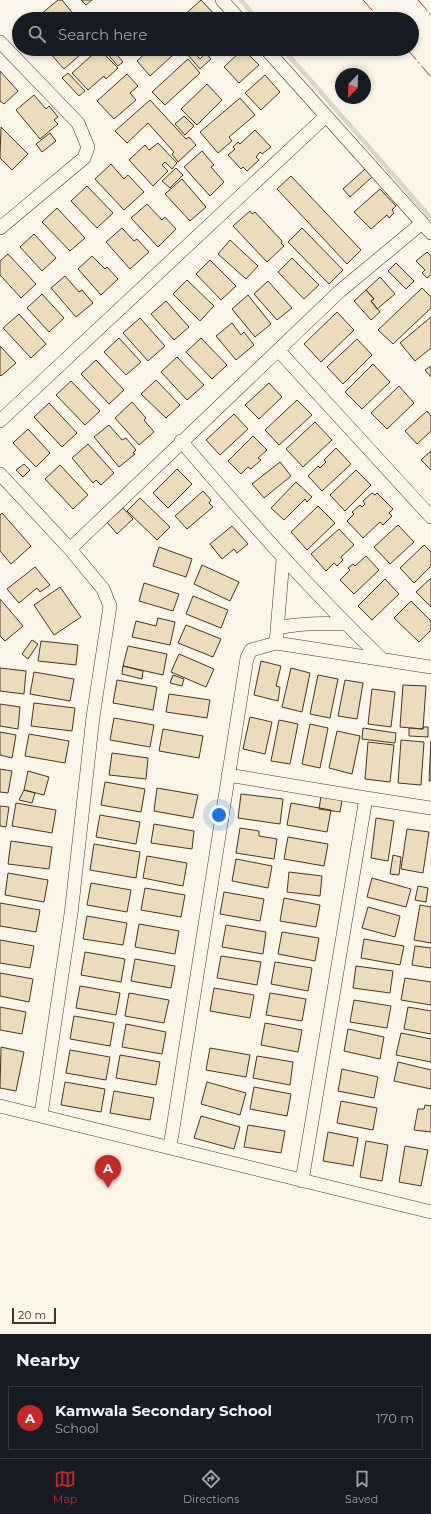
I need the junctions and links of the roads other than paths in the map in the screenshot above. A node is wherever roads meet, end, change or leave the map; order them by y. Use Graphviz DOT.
graph roads {
  1 [pos="222,0"];
  2 [pos="233,12"];
  3 [pos="0,42"];
  4 [pos="12,54"];
  5 [pos="13,56"];
  6 [pos="272,56"];
  7 [pos="326,116"];
  8 [pos="422,223"];
  9 [pos="0,228"];
  10 [pos="431,233"];
  11 [pos="279,351"];
  12 [pos="0,421"];
  13 [pos="181,441"];
  14 [pos="0,474"];
  15 [pos="431,517"];
  16 [pos="70,548"];
  17 [pos="283,559"];
  18 [pos="345,624"];
  19 [pos="278,628"];
  20 [pos="276,643"];
  21 [pos="383,660"];
  22 [pos="431,667"];
  23 [pos="228,776"];
  24 [pos="366,798"];
  25 [pos="431,808"];
  26 [pos="0,1106"];
  27 [pos="41,1115"];
  28 [pos="170,1147"];
  29 [pos="302,1181"];
  30 [pos="431,1212"];
  1 -- 2 [label="street"];
  3 -- 4 [label="street"];
  5 -- 9 [label="street"];
  6 -- 7 [label="street"];
  7 -- 8 [label="street"];
  7 -- 12 [label="street"];
  8 -- 10 [label="street"];
  8 -- 11 [label="street"];
  11 -- 13 [label="street"];
  11 -- 15 [label="street"];
  13 -- 16 [label="street"];
  13 -- 17 [label="street"];
  14 -- 16 [label="street"];
  16 -- 27 [label="street"];
  17 -- 18 [label="street"];
  17 -- 19 [label="street"];
  18 -- 19 [label="street"];
  18 -- 21 [label="street"];
  19 -- 20 [label="street"];
  20 -- 21 [label="street"];
  20 -- 23 [label="street"];
  21 -- 22 [label="street"];
  23 -- 24 [label="street"];
  23 -- 28 [label="street"];
  24 -- 25 [label="street"];
  24 -- 29 [label="street"];
  26 -- 27 [label="street"];
  27 -- 28 [label="street"];
  28 -- 29 [label="street"];
  29 -- 30 [label="street"];
}
